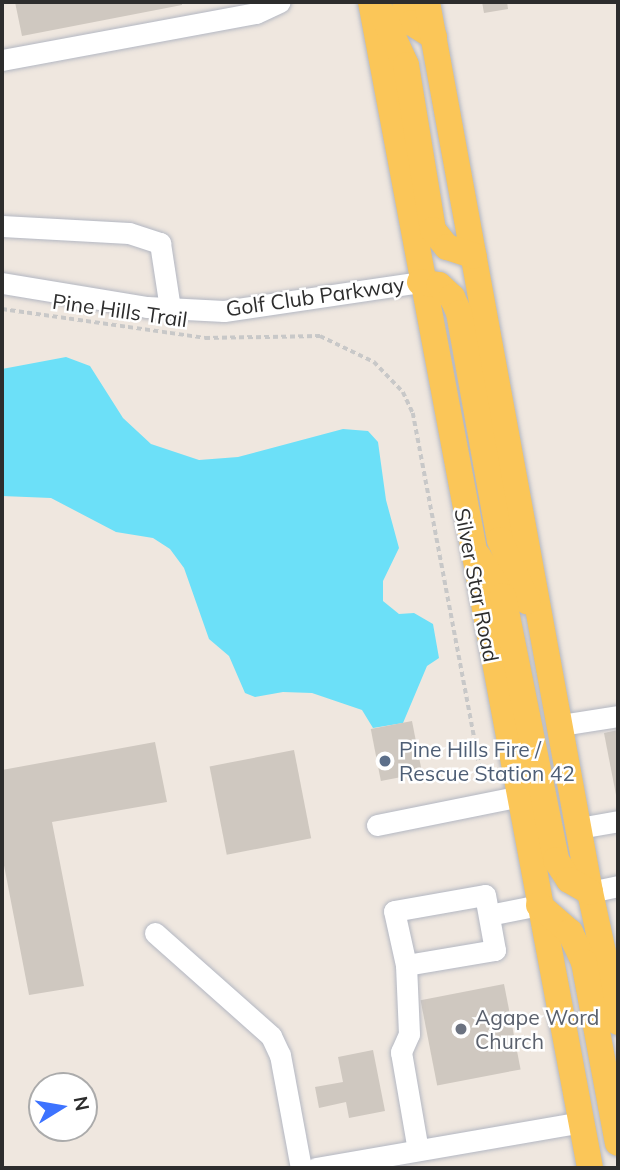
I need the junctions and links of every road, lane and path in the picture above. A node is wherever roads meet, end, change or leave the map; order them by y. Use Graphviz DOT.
graph roads {
  1 [pos="281,2"];
  2 [pos="370,2"];
  3 [pos="376,2"];
  4 [pos="405,2"];
  5 [pos="427,2"];
  6 [pos="434,37"];
  7 [pos="2,60"];
  8 [pos="2,226"];
  9 [pos="474,256"];
  10 [pos="420,282"];
  11 [pos="2,283"];
  12 [pos="2,309"];
  13 [pos="170,309"];
  14 [pos="545,644"];
  15 [pos="618,716"];
  16 [pos="561,725"];
  17 [pos="491,776"];
  18 [pos="571,783"];
  19 [pos="529,795"];
  20 [pos="618,821"];
  21 [pos="377,825"];
  22 [pos="579,828"];
  23 [pos="618,886"];
  24 [pos="590,892"];
  25 [pos="539,905"];
  26 [pos="489,915"];
  27 [pos="155,933"];
  28 [pos="406,965"];
  29 [pos="618,1022"];
  30 [pos="581,1122"];
  31 [pos="618,1143"];
  32 [pos="418,1150"];
  33 [pos="366,1164"];
  34 [pos="301,1168"];
  35 [pos="316,1168"];
  36 [pos="590,1168"];
  1 -- 7 [label="street"];
  2 -- 10 [label="main road, Silver Star Road"];
  3 -- 9 [label="main road"];
  4 -- 6 [label="main road"];
  5 -- 6 [label="main road"];
  6 -- 9 [label="main road"];
  8 -- 13 [label="street"];
  9 -- 14 [label="main road"];
  10 -- 13 [label="street, Golf Club Parkway"];
  10 -- 14 [label="main road"];
  10 -- 19 [label="main road, Silver Star Road"];
  11 -- 13 [label="street, Golf Club Parkway"];
  12 -- 17 [label="path, Pine Hills Trail"];
  14 -- 16 [label="main road"];
  15 -- 16 [label="street"];
  16 -- 18 [label="main road"];
  18 -- 19 [label="street"];
  18 -- 22 [label="main road"];
  19 -- 21 [label="street"];
  19 -- 24 [label="main road"];
  19 -- 25 [label="main road"];
  20 -- 22 [label="street"];
  22 -- 24 [label="main road"];
  23 -- 24 [label="street"];
  24 -- 29 [label="main road"];
  25 -- 26 [label="street"];
  25 -- 30 [label="main road"];
  25 -- 31 [label="main road"];
  26 -- 28 [label="street"];
  26 -- 28 [label="street"];
  27 -- 34 [label="street"];
  28 -- 32 [label="street"];
  30 -- 32 [label="street"];
  30 -- 36 [label="main road"];
  32 -- 33 [label="street"];
  33 -- 35 [label="street"];
}
